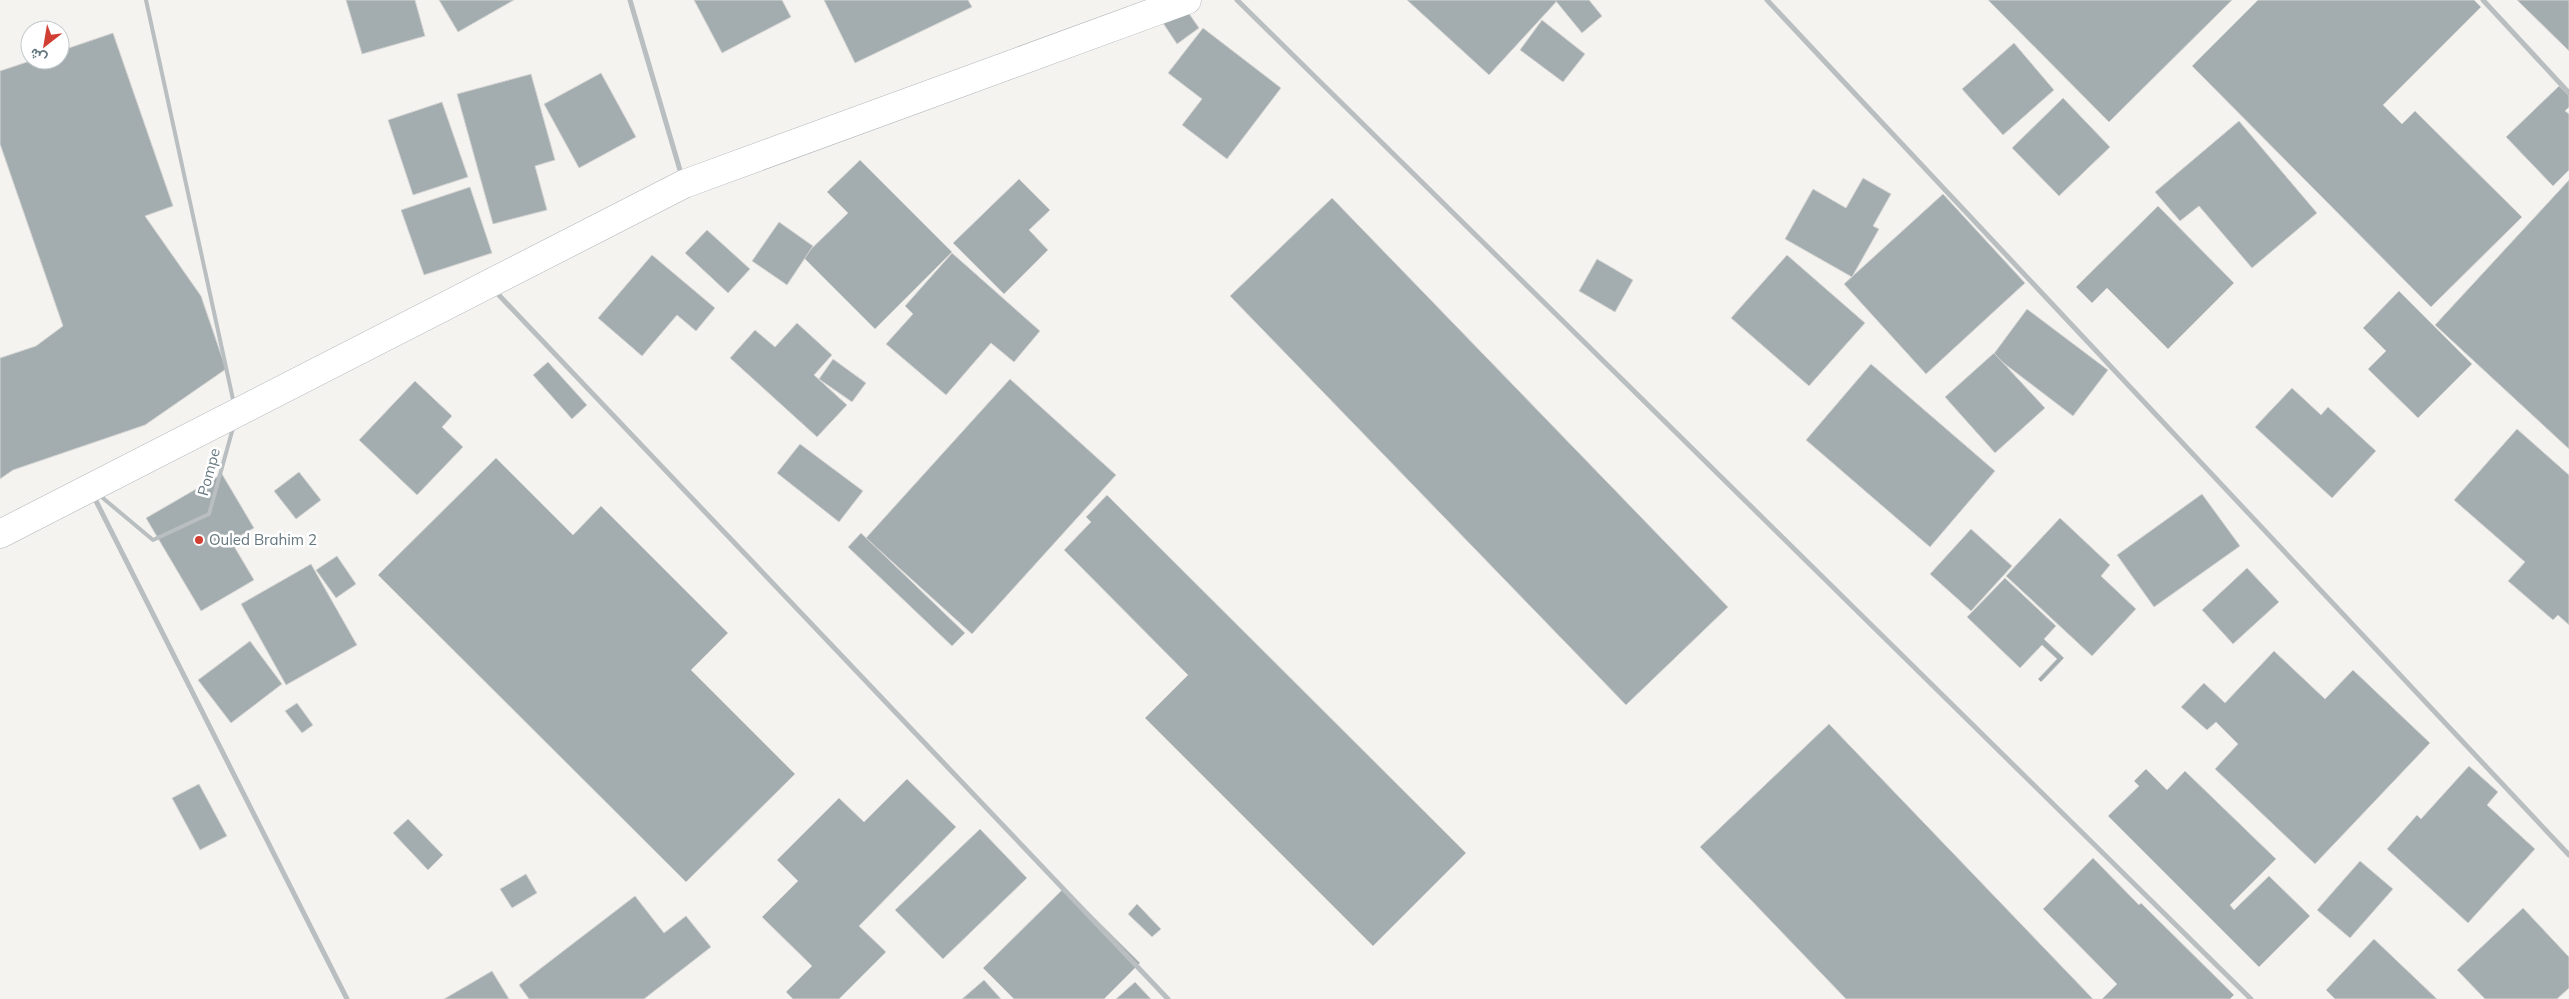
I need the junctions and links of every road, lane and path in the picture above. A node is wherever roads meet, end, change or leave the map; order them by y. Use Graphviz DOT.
graph roads {
  1 [pos="146,0"];
  2 [pos="630,0"];
  3 [pos="1187,0"];
  4 [pos="1236,0"];
  5 [pos="1767,0"];
  6 [pos="2483,0"];
  7 [pos="2569,93"];
  8 [pos="684,184"];
  9 [pos="488,285"];
  10 [pos="236,414"];
  11 [pos="90,488"];
  12 [pos="0,534"];
  13 [pos="2569,855"];
  14 [pos="347,999"];
  15 [pos="1168,999"];
  16 [pos="2251,999"];
  1 -- 10 [label="lane"];
  2 -- 8 [label="street"];
  3 -- 8 [label="main road"];
  4 -- 16 [label="street"];
  5 -- 13 [label="street"];
  6 -- 7 [label="street"];
  8 -- 9 [label="main road"];
  9 -- 10 [label="main road"];
  9 -- 15 [label="street"];
  10 -- 11 [label="main road"];
  10 -- 11 [label="lane, Pompe"];
  11 -- 12 [label="main road"];
  11 -- 14 [label="street"];
}
